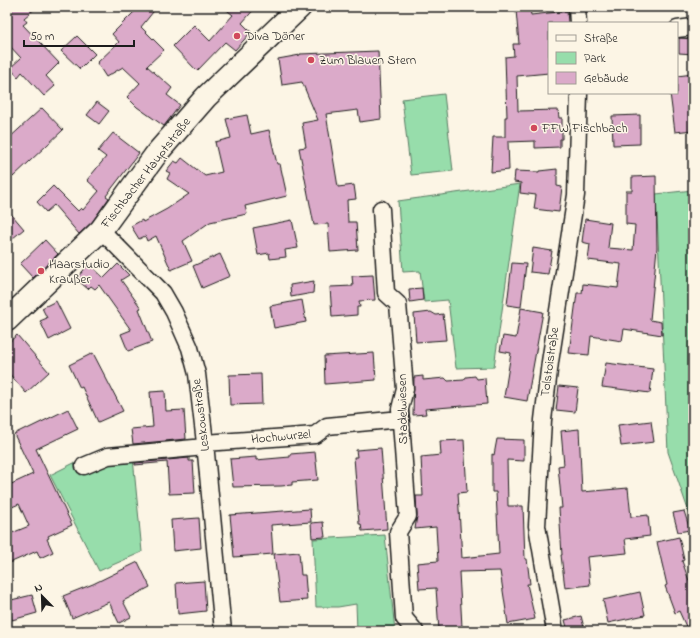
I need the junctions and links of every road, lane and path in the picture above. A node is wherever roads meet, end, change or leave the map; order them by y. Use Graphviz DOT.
graph roads {
  1 [pos="300,7"];
  2 [pos="577,7"];
  3 [pos="578,22"];
  4 [pos="693,27"];
  5 [pos="678,28"];
  6 [pos="579,94"];
  7 [pos="380,209"];
  8 [pos="101,230"];
  9 [pos="7,320"];
  10 [pos="401,418"];
  11 [pos="205,445"];
  12 [pos="84,466"];
  13 [pos="223,631"];
  14 [pos="415,631"];
  15 [pos="555,631"];
  1 -- 8 [label="main road, Fischbacher Hauptstraße"];
  2 -- 3 [label="street"];
  4 -- 5 [label="street"];
  6 -- 15 [label="street, Tolstoistraße"];
  7 -- 10 [label="street, Stadelwiesen"];
  8 -- 9 [label="main road, Fischbacher Hauptstraße"];
  8 -- 11 [label="street, Leskowstraße"];
  10 -- 11 [label="street, Hochwurzel"];
  10 -- 14 [label="street, Stadelwiesen"];
  11 -- 12 [label="street, Hochwurzel"];
  11 -- 13 [label="street, Leskowstraße"];
}
